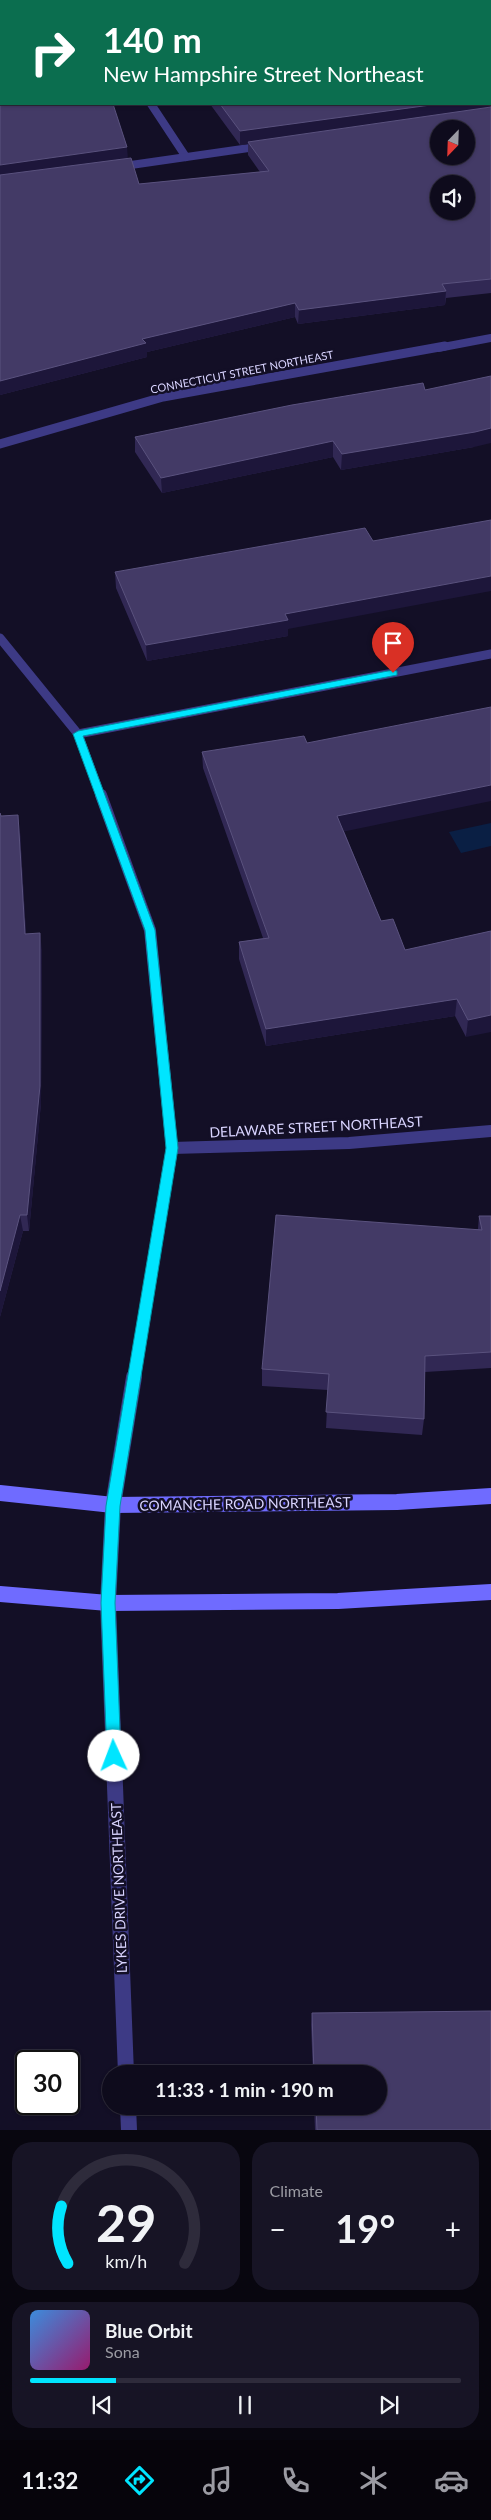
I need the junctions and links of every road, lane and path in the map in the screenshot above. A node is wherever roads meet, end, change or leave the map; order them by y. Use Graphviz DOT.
graph roads {
  1 [pos="152,105"];
  2 [pos="275,145"];
  3 [pos="186,157"];
  4 [pos="108,168"];
  5 [pos="491,338"];
  6 [pos="0,444"];
  7 [pos="0,638"];
  8 [pos="491,654"];
  9 [pos="78,734"];
  10 [pos="491,1131"];
  11 [pos="172,1148"];
  12 [pos="0,1493"];
  13 [pos="491,1496"];
  14 [pos="113,1506"];
  15 [pos="491,1592"];
  16 [pos="0,1594"];
  17 [pos="108,1603"];
  18 [pos="126,2065"];
  19 [pos="128,2115"];
  20 [pos="129,2130"];
  1 -- 3 [label="street"];
  2 -- 3 [label="street"];
  3 -- 4 [label="street"];
  5 -- 6 [label="street, CONNECTICUT STREET NORTHEAST"];
  7 -- 9 [label="street, LYKES DRIVE NORTHEAST"];
  8 -- 9 [label="street"];
  9 -- 11 [label="street, LYKES DRIVE NORTHEAST"];
  10 -- 11 [label="street, DELAWARE STREET NORTHEAST"];
  11 -- 14 [label="street, LYKES DRIVE NORTHEAST"];
  12 -- 14 [label="street, COMANCHE ROAD NORTHEAST"];
  13 -- 14 [label="street, COMANCHE ROAD NORTHEAST"];
  14 -- 17 [label="street, LYKES DRIVE NORTHEAST"];
  15 -- 17 [label="street"];
  16 -- 17 [label="street"];
  17 -- 18 [label="street, LYKES DRIVE NORTHEAST"];
  19 -- 20 [label="street"];
}
